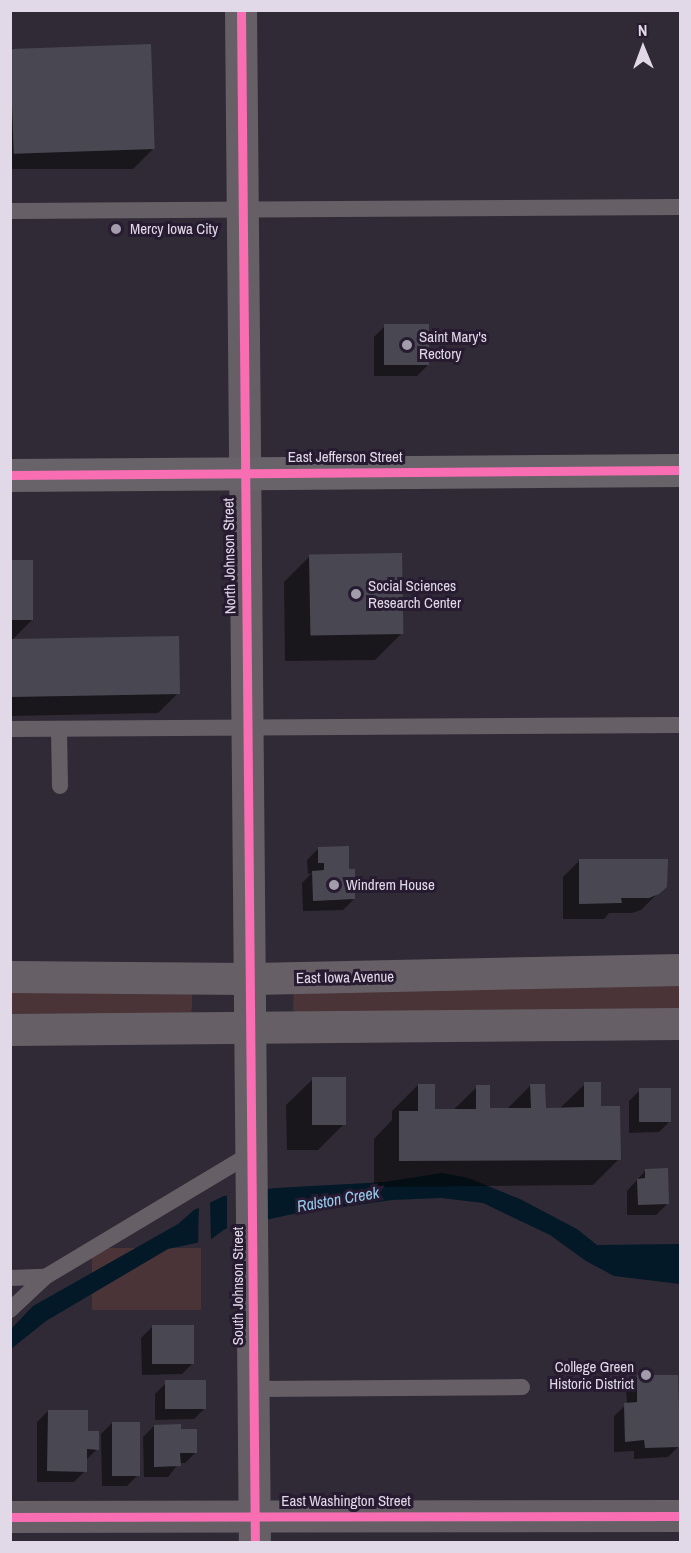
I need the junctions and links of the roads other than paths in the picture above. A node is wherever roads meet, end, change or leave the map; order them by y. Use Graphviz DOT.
graph roads {
  1 [pos="241,10"];
  2 [pos="681,207"];
  3 [pos="242,210"];
  4 [pos="10,211"];
  5 [pos="681,470"];
  6 [pos="244,473"];
  7 [pos="10,475"];
  8 [pos="681,725"];
  9 [pos="247,728"];
  10 [pos="10,729"];
  11 [pos="59,729"];
  12 [pos="60,786"];
  13 [pos="681,970"];
  14 [pos="10,977"];
  15 [pos="249,979"];
  16 [pos="681,1024"];
  17 [pos="250,1029"];
  18 [pos="10,1030"];
  19 [pos="252,1169"];
  20 [pos="45,1277"];
  21 [pos="10,1278"];
  22 [pos="10,1310"];
  23 [pos="522,1388"];
  24 [pos="254,1389"];
  25 [pos="10,1516"];
  26 [pos="681,1516"];
  27 [pos="254,1529"];
  1 -- 3 [label="street, North Johnson Street"];
  2 -- 3 [label="lane"];
  3 -- 4 [label="lane"];
  3 -- 6 [label="street, North Johnson Street"];
  5 -- 6 [label="main road, East Jefferson Street"];
  6 -- 7 [label="main road, East Jefferson Street"];
  6 -- 9 [label="street, North Johnson Street"];
  8 -- 9 [label="lane"];
  9 -- 11 [label="lane"];
  9 -- 15 [label="street, North Johnson Street"];
  10 -- 11 [label="lane"];
  11 -- 12 [label="lane"];
  13 -- 15 [label="street, East Iowa Avenue"];
  14 -- 15 [label="street, East Iowa Avenue"];
  15 -- 17 [label="street, North Johnson Street"];
  16 -- 17 [label="street"];
  17 -- 18 [label="street"];
  17 -- 19 [label="street, South Johnson Street"];
  19 -- 20 [label="lane"];
  19 -- 24 [label="street, South Johnson Street"];
  20 -- 21 [label="lane"];
  20 -- 22 [label="lane"];
  23 -- 24 [label="lane"];
  24 -- 27 [label="street, South Johnson Street"];
  25 -- 27 [label="street, East Washington Street"];
  26 -- 27 [label="street, East Washington Street"];
}
